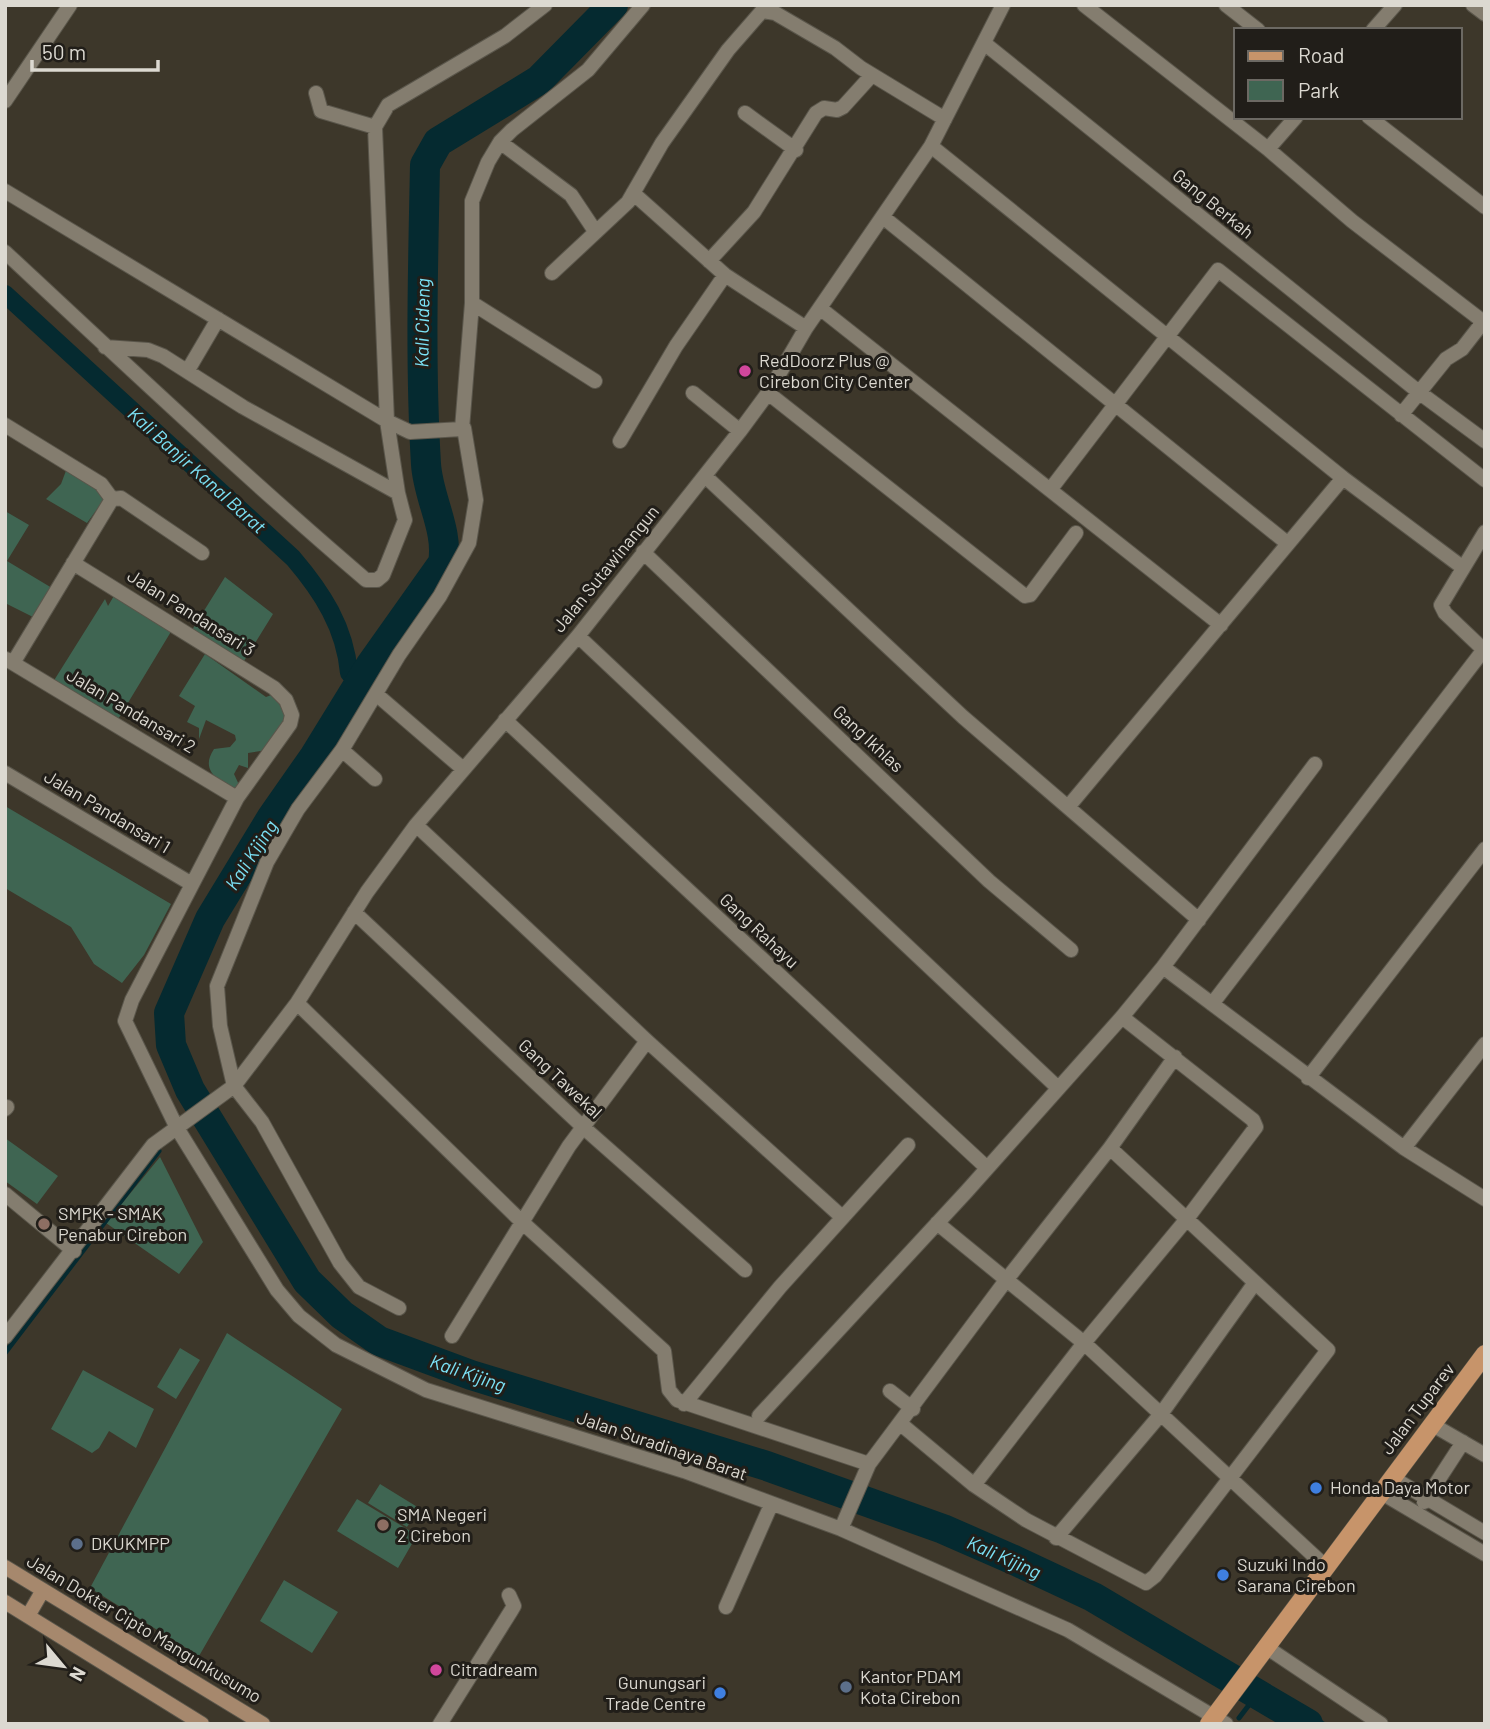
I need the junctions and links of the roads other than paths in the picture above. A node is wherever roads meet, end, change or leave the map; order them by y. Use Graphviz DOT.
graph roads {
  1 [pos="70,5"];
  2 [pos="545,5"];
  3 [pos="643,5"];
  4 [pos="1003,5"];
  5 [pos="1084,5"];
  6 [pos="1226,5"];
  7 [pos="1395,5"];
  8 [pos="1473,5"];
  9 [pos="1485,14"];
  10 [pos="1255,28"];
  11 [pos="1375,28"];
  12 [pos="984,43"];
  13 [pos="872,75"];
  14 [pos="316,93"];
  15 [pos="5,101"];
  16 [pos="745,113"];
  17 [pos="945,119"];
  18 [pos="1294,119"];
  19 [pos="1372,119"];
  20 [pos="375,127"];
  21 [pos="500,142"];
  22 [pos="931,146"];
  23 [pos="1268,149"];
  24 [pos="796,150"];
  25 [pos="5,191"];
  26 [pos="634,193"];
  27 [pos="1485,208"];
  28 [pos="883,217"];
  29 [pos="595,231"];
  30 [pos="5,252"];
  31 [pos="709,261"];
  32 [pos="552,273"];
  33 [pos="724,275"];
  34 [pos="472,303"];
  35 [pos="821,309"];
  36 [pos="218,319"];
  37 [pos="1484,323"];
  38 [pos="806,328"];
  39 [pos="1166,337"];
  40 [pos="105,347"];
  41 [pos="188,370"];
  42 [pos="595,382"];
  43 [pos="693,393"];
  44 [pos="768,393"];
  45 [pos="1420,393"];
  46 [pos="1114,403"];
  47 [pos="1401,415"];
  48 [pos="387,421"];
  49 [pos="5,425"];
  50 [pos="457,429"];
  51 [pos="740,430"];
  52 [pos="620,441"];
  53 [pos="1485,441"];
  54 [pos="705,476"];
  55 [pos="1343,478"];
  56 [pos="1485,481"];
  57 [pos="1049,490"];
  58 [pos="398,492"];
  59 [pos="112,499"];
  60 [pos="1485,532"];
  61 [pos="1076,533"];
  62 [pos="1287,543"];
  63 [pos="643,552"];
  64 [pos="202,553"];
  65 [pos="73,564"];
  66 [pos="1462,567"];
  67 [pos="1221,625"];
  68 [pos="578,636"];
  69 [pos="1484,649"];
  70 [pos="9,661"];
  71 [pos="376,694"];
  72 [pos="505,720"];
  73 [pos="342,750"];
  74 [pos="1315,764"];
  75 [pos="462,768"];
  76 [pos="5,773"];
  77 [pos="375,779"];
  78 [pos="237,798"];
  79 [pos="1068,807"];
  80 [pos="416,825"];
  81 [pos="1485,849"];
  82 [pos="190,883"];
  83 [pos="354,912"];
  84 [pos="1199,920"];
  85 [pos="1071,950"];
  86 [pos="1163,967"];
  87 [pos="297,1003"];
  88 [pos="1212,1004"];
  89 [pos="1122,1017"];
  90 [pos="648,1041"];
  91 [pos="1485,1044"];
  92 [pos="1175,1057"];
  93 [pos="1308,1078"];
  94 [pos="1057,1087"];
  95 [pos="231,1088"];
  96 [pos="183,1124"];
  97 [pos="583,1128"];
  98 [pos="908,1145"];
  99 [pos="1404,1148"];
  100 [pos="1110,1149"];
  101 [pos="987,1168"];
  102 [pos="5,1194"];
  103 [pos="1485,1199"];
  104 [pos="842,1217"];
  105 [pos="1186,1220"];
  106 [pos="523,1223"];
  107 [pos="937,1223"];
  108 [pos="74,1251"];
  109 [pos="745,1270"];
  110 [pos="1007,1279"];
  111 [pos="1254,1284"];
  112 [pos="399,1308"];
  113 [pos="452,1336"];
  114 [pos="5,1337"];
  115 [pos="1084,1343"];
  116 [pos="1485,1354"];
  117 [pos="890,1391"];
  118 [pos="684,1404"];
  119 [pos="913,1409"];
  120 [pos="1161,1414"];
  121 [pos="759,1416"];
  122 [pos="1433,1424"];
  123 [pos="902,1425"];
  124 [pos="1463,1442"];
  125 [pos="1485,1455"];
  126 [pos="867,1469"];
  127 [pos="1231,1478"];
  128 [pos="1393,1478"];
  129 [pos="974,1485"];
  130 [pos="1381,1493"];
  131 [pos="1428,1497"];
  132 [pos="771,1505"];
  133 [pos="1417,1513"];
  134 [pos="842,1528"];
  135 [pos="1485,1533"];
  136 [pos="1056,1538"];
  137 [pos="1485,1554"];
  138 [pos="1325,1567"];
  139 [pos="6,1569"];
  140 [pos="43,1590"];
  141 [pos="509,1595"];
  142 [pos="5,1602"];
  143 [pos="726,1607"];
  144 [pos="28,1616"];
  145 [pos="1264,1649"];
  146 [pos="1217,1718"];
  147 [pos="202,1724"];
  148 [pos="263,1724"];
  149 [pos="440,1724"];
  150 [pos="1381,1724"];
  1 -- 15 [label="street"];
  2 -- 20 [label="street"];
  3 -- 21 [label="street"];
  4 -- 12 [label="street, Jalan Sutawinangun"];
  5 -- 23 [label="street"];
  6 -- 10 [label="street"];
  7 -- 11 [label="street"];
  8 -- 9 [label="street"];
  12 -- 17 [label="street, Jalan Sutawinangun"];
  12 -- 45 [label="street, Gang Berkah"];
  13 -- 17 [label="street"];
  13 -- 24 [label="street"];
  13 -- 26 [label="street"];
  14 -- 20 [label="street"];
  16 -- 24 [label="street"];
  17 -- 22 [label="street, Jalan Sutawinangun"];
  18 -- 23 [label="street"];
  19 -- 27 [label="street"];
  20 -- 48 [label="street"];
  21 -- 29 [label="street"];
  21 -- 34 [label="street"];
  22 -- 28 [label="street, Jalan Sutawinangun"];
  22 -- 39 [label="street"];
  23 -- 37 [label="street"];
  24 -- 31 [label="street"];
  25 -- 36 [label="street"];
  26 -- 29 [label="street"];
  26 -- 31 [label="street"];
  28 -- 35 [label="street, Jalan Sutawinangun"];
  28 -- 46 [label="street"];
  29 -- 32 [label="street"];
  30 -- 40 [label="street"];
  31 -- 33 [label="street"];
  33 -- 38 [label="street"];
  33 -- 52 [label="street"];
  34 -- 42 [label="street"];
  34 -- 50 [label="street"];
  35 -- 38 [label="street, Jalan Sutawinangun"];
  35 -- 57 [label="street"];
  36 -- 41 [label="street"];
  36 -- 48 [label="street"];
  37 -- 45 [label="street"];
  38 -- 44 [label="street, Jalan Sutawinangun"];
  39 -- 46 [label="street"];
  39 -- 47 [label="street"];
  39 -- 55 [label="street"];
  40 -- 41 [label="street"];
  40 -- 58 [label="street"];
  41 -- 58 [label="street"];
  43 -- 51 [label="street"];
  44 -- 51 [label="street, Jalan Sutawinangun"];
  44 -- 61 [label="street"];
  45 -- 47 [label="street"];
  45 -- 53 [label="street, Gang Berkah"];
  46 -- 57 [label="street"];
  46 -- 62 [label="street"];
  47 -- 56 [label="street"];
  48 -- 50 [label="street"];
  48 -- 58 [label="street"];
  49 -- 59 [label="street"];
  50 -- 71 [label="street"];
  51 -- 54 [label="street, Jalan Sutawinangun"];
  54 -- 63 [label="street, Jalan Sutawinangun"];
  54 -- 79 [label="street"];
  55 -- 62 [label="street"];
  55 -- 66 [label="street"];
  57 -- 67 [label="street"];
  59 -- 64 [label="street"];
  59 -- 65 [label="street"];
  60 -- 66 [label="street"];
  62 -- 67 [label="street"];
  63 -- 68 [label="street, Jalan Sutawinangun"];
  63 -- 85 [label="street, Gang Ikhlas"];
  65 -- 70 [label="street"];
  65 -- 78 [label="street, Jalan Pandansari 3"];
  66 -- 69 [label="street"];
  67 -- 79 [label="street"];
  68 -- 72 [label="street, Jalan Sutawinangun"];
  68 -- 94 [label="street"];
  69 -- 88 [label="street"];
  70 -- 78 [label="street, Jalan Pandansari 2"];
  71 -- 73 [label="street"];
  71 -- 75 [label="street"];
  72 -- 75 [label="street, Jalan Sutawinangun"];
  72 -- 101 [label="street, Gang Rahayu"];
  73 -- 77 [label="street"];
  73 -- 95 [label="street"];
  74 -- 84 [label="street"];
  75 -- 80 [label="street, Jalan Sutawinangun"];
  76 -- 82 [label="street, Jalan Pandansari 1"];
  78 -- 82 [label="street"];
  79 -- 84 [label="street"];
  80 -- 83 [label="street, Jalan Sutawinangun"];
  80 -- 90 [label="street"];
  81 -- 93 [label="street"];
  82 -- 96 [label="street, Jalan Suradinaya Barat"];
  83 -- 87 [label="street, Jalan Sutawinangun"];
  83 -- 97 [label="street, Gang Tawekal"];
  84 -- 86 [label="street"];
  86 -- 88 [label="street"];
  86 -- 89 [label="street"];
  87 -- 95 [label="street, Jalan Sutawinangun"];
  87 -- 106 [label="street"];
  88 -- 93 [label="street"];
  89 -- 92 [label="street"];
  89 -- 94 [label="street"];
  90 -- 97 [label="street"];
  90 -- 104 [label="street"];
  91 -- 99 [label="street"];
  92 -- 100 [label="street"];
  92 -- 105 [label="street"];
  93 -- 99 [label="street"];
  94 -- 101 [label="street"];
  95 -- 96 [label="street, Jalan Sutawinangun"];
  95 -- 112 [label="street"];
  96 -- 108 [label="street, Jalan Sutawinangun"];
  96 -- 132 [label="street, Jalan Suradinaya Barat"];
  97 -- 106 [label="street"];
  97 -- 109 [label="street, Gang Tawekal"];
  98 -- 104 [label="street"];
  99 -- 103 [label="street"];
  100 -- 105 [label="street"];
  100 -- 110 [label="street"];
  101 -- 107 [label="street"];
  102 -- 108 [label="street"];
  104 -- 118 [label="street"];
  105 -- 111 [label="street"];
  105 -- 115 [label="street"];
  106 -- 113 [label="street"];
  106 -- 118 [label="street"];
  107 -- 110 [label="street"];
  107 -- 121 [label="street"];
  108 -- 114 [label="street, Jalan Sutawinangun"];
  110 -- 115 [label="street"];
  110 -- 119 [label="street"];
  111 -- 120 [label="street"];
  111 -- 127 [label="street"];
  115 -- 120 [label="street"];
  115 -- 129 [label="street"];
  116 -- 122 [label="main road, Jalan Tuparev"];
  117 -- 119 [label="street"];
  118 -- 126 [label="street"];
  119 -- 123 [label="street"];
  120 -- 127 [label="street"];
  120 -- 136 [label="street"];
  122 -- 124 [label="street"];
  122 -- 128 [label="main road, Jalan Tuparev"];
  123 -- 126 [label="street"];
  123 -- 129 [label="street"];
  124 -- 125 [label="street"];
  124 -- 131 [label="street"];
  126 -- 134 [label="street"];
  127 -- 136 [label="street"];
  127 -- 138 [label="street"];
  128 -- 130 [label="main road, Jalan Tuparev"];
  128 -- 131 [label="street"];
  129 -- 136 [label="street"];
  130 -- 133 [label="street"];
  130 -- 138 [label="main road, Jalan Tuparev"];
  131 -- 133 [label="street"];
  131 -- 135 [label="street"];
  132 -- 134 [label="street, Jalan Suradinaya Barat"];
  132 -- 143 [label="street"];
  133 -- 137 [label="street"];
  134 -- 146 [label="street, Jalan Suradinaya Barat"];
  138 -- 145 [label="main road, Jalan Tuparev"];
  139 -- 140 [label="main road, Jalan Dokter Cipto Mangunkusumo"];
  140 -- 144 [label="main road"];
  140 -- 148 [label="main road, Jalan Dokter Cipto Mangunkusumo"];
  141 -- 149 [label="street"];
  142 -- 144 [label="main road"];
  144 -- 147 [label="main road"];
  145 -- 146 [label="main road, Jalan Tuparev"];
  145 -- 150 [label="street"];
}
